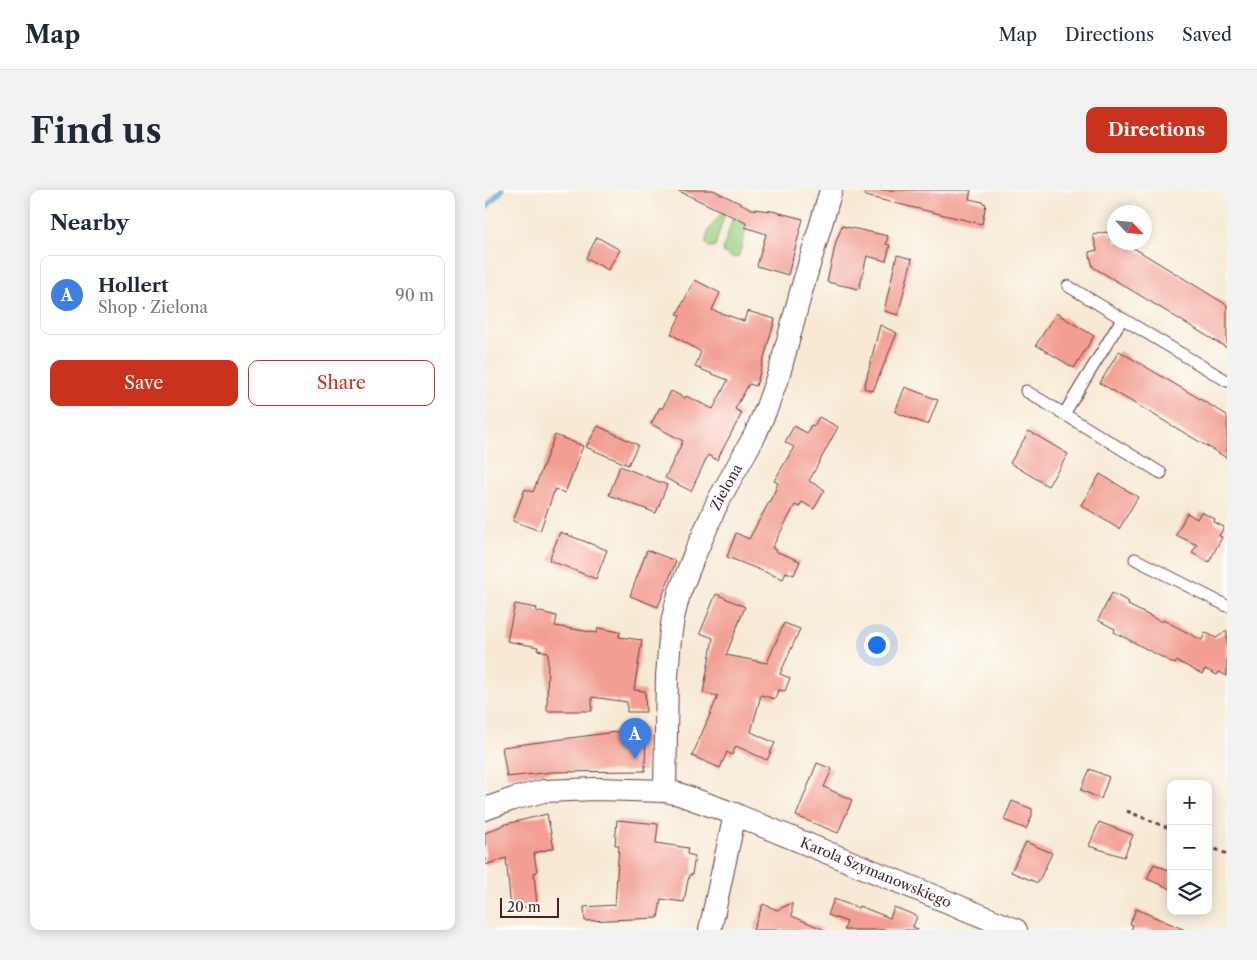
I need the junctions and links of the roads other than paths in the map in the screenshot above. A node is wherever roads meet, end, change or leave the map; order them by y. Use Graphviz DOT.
graph roads {
  1 [pos="831,190"];
  2 [pos="1068,286"];
  3 [pos="1123,319"];
  4 [pos="1227,381"];
  5 [pos="1026,391"];
  6 [pos="1064,414"];
  7 [pos="1161,473"];
  8 [pos="1135,559"];
  9 [pos="1227,606"];
  10 [pos="665,791"];
  11 [pos="485,809"];
  12 [pos="735,814"];
  13 [pos="710,930"];
  14 [pos="1016,930"];
  1 -- 10 [label="street, Zielona"];
  2 -- 3 [label="lane"];
  3 -- 4 [label="lane"];
  3 -- 6 [label="lane"];
  5 -- 6 [label="lane"];
  6 -- 7 [label="lane"];
  8 -- 9 [label="lane"];
  10 -- 11 [label="street, Karola Szymanowskiego"];
  10 -- 12 [label="street, Karola Szymanowskiego"];
  12 -- 13 [label="street"];
  12 -- 14 [label="street, Karola Szymanowskiego"];
}
